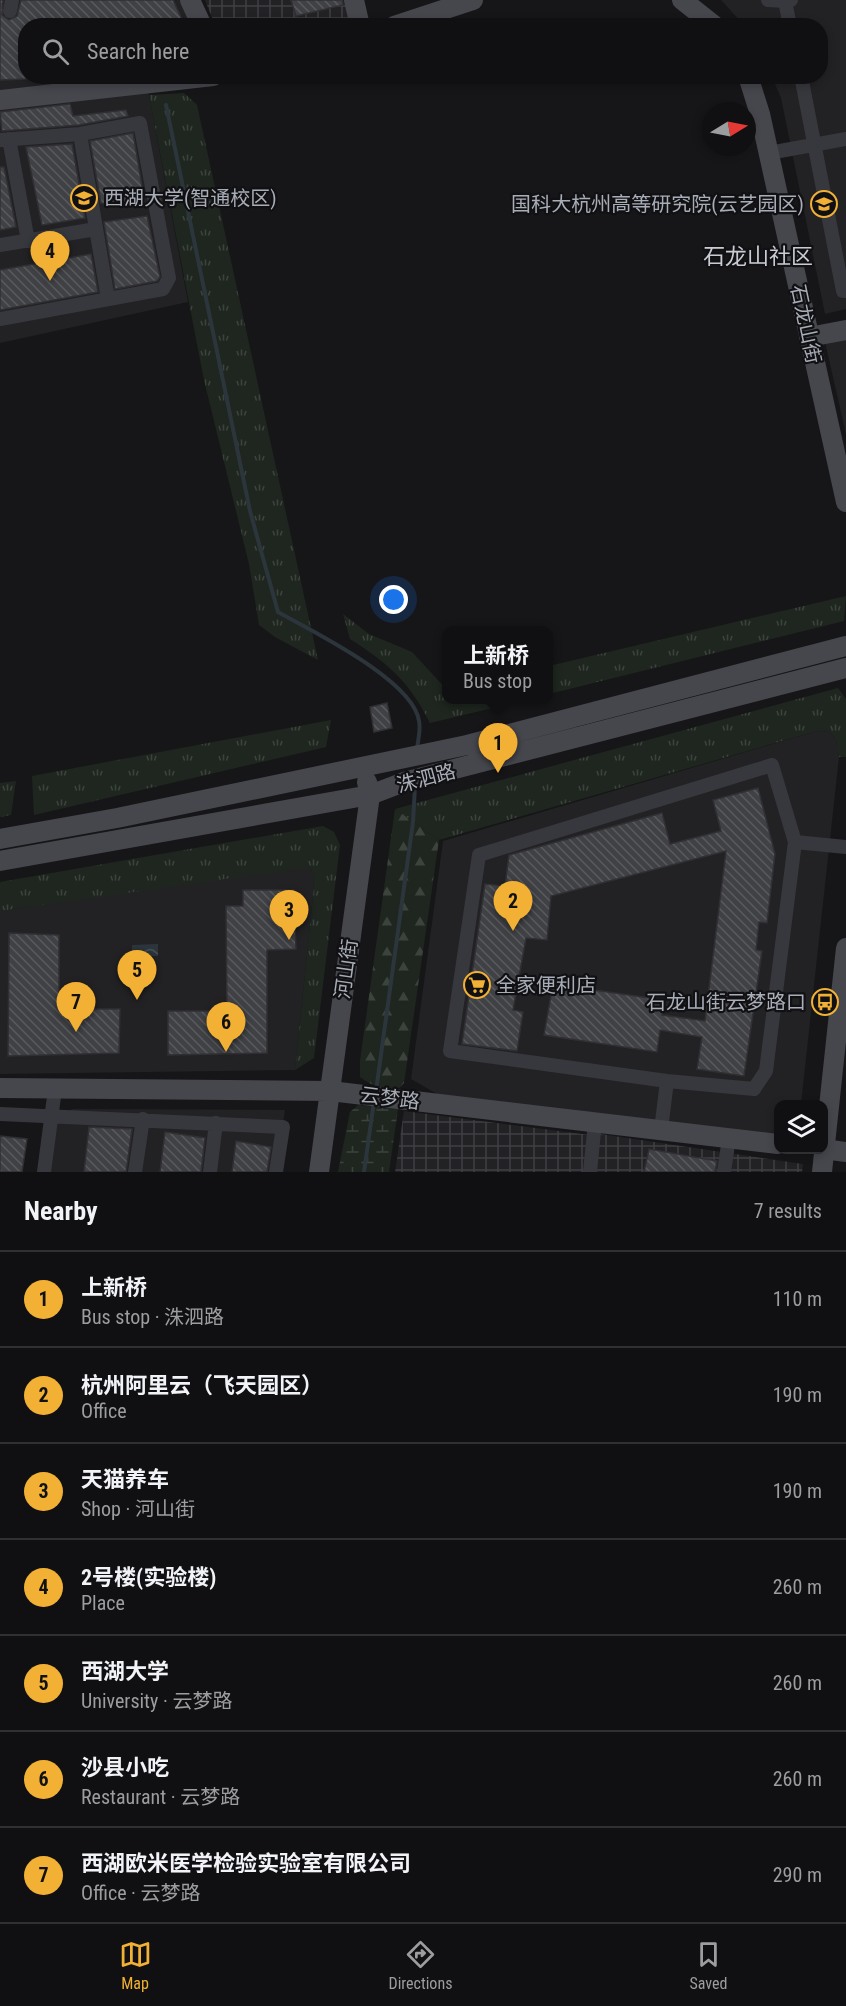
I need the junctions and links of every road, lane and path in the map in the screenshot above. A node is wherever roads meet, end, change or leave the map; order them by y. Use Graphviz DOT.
graph roads {
  1 [pos="190,0"];
  2 [pos="354,0"];
  3 [pos="473,0"];
  4 [pos="681,0"];
  5 [pos="768,0"];
  6 [pos="788,1"];
  7 [pos="198,18"];
  8 [pos="358,18"];
  9 [pos="418,18"];
  10 [pos="705,18"];
  11 [pos="789,18"];
  12 [pos="142,84"];
  13 [pos="750,84"];
  14 [pos="803,84"];
  15 [pos="0,100"];
  16 [pos="80,134"];
  17 [pos="846,139"];
  18 [pos="4,140"];
  19 [pos="815,144"];
  20 [pos="769,153"];
  21 [pos="96,230"];
  22 [pos="28,241"];
  23 [pos="0,245"];
  24 [pos="846,291"];
  25 [pos="108,299"];
  26 [pos="0,319"];
  27 [pos="846,330"];
  28 [pos="809,337"];
  29 [pos="846,501"];
  30 [pos="846,646"];
  31 [pos="846,668"];
  32 [pos="364,766"];
  33 [pos="370,795"];
  34 [pos="0,839"];
  35 [pos="795,842"];
  36 [pos="846,847"];
  37 [pos="0,861"];
  38 [pos="846,948"];
  39 [pos="667,1081"];
  40 [pos="0,1088"];
  41 [pos="55,1089"];
  42 [pos="330,1091"];
  43 [pos="828,1113"];
  44 [pos="0,1114"];
  45 [pos="51,1114"];
  46 [pos="143,1119"];
  47 [pos="595,1122"];
  48 [pos="216,1123"];
  49 [pos="661,1130"];
  50 [pos="729,1138"];
  51 [pos="774,1144"];
  52 [pos="828,1150"];
  53 [pos="846,1152"];
  54 [pos="824,1154"];
  55 [pos="44,1172"];
  56 [pos="135,1172"];
  57 [pos="210,1172"];
  58 [pos="276,1172"];
  59 [pos="319,1172"];
  60 [pos="590,1172"];
  61 [pos="724,1172"];
  62 [pos="822,1172"];
  1 -- 7 [label="street"];
  2 -- 8 [label="street"];
  3 -- 9 [label="street"];
  4 -- 10 [label="street"];
  5 -- 6 [label="street"];
  6 -- 11 [label="street"];
  12 -- 15 [label="street"];
  13 -- 20 [label="street, 石龙山街"];
  14 -- 19 [label="street"];
  16 -- 18 [label="street"];
  16 -- 21 [label="street"];
  16 -- 25 [label="street"];
  17 -- 19 [label="street"];
  18 -- 22 [label="street"];
  19 -- 20 [label="street"];
  19 -- 24 [label="street"];
  20 -- 28 [label="street, 石龙山街"];
  21 -- 22 [label="street"];
  21 -- 25 [label="street"];
  22 -- 23 [label="street"];
  25 -- 26 [label="street"];
  27 -- 28 [label="street"];
  28 -- 29 [label="street, 石龙山街"];
  30 -- 32 [label="street, 洙泗路"];
  31 -- 33 [label="street, 洙泗路"];
  32 -- 33 [label="street, 河山街"];
  32 -- 34 [label="street, 洙泗路"];
  33 -- 37 [label="street, 洙泗路"];
  33 -- 42 [label="street, 河山街"];
  35 -- 36 [label="street"];
  35 -- 39 [label="street"];
  35 -- 39 [label="street"];
  38 -- 43 [label="street"];
  39 -- 49 [label="street"];
  40 -- 41 [label="street, 云梦路"];
  41 -- 42 [label="street, 云梦路"];
  41 -- 45 [label="street"];
  42 -- 47 [label="street, 云梦路"];
  42 -- 59 [label="street, 河山街"];
  44 -- 45 [label="street"];
  45 -- 46 [label="street"];
  45 -- 55 [label="street"];
  46 -- 48 [label="street"];
  46 -- 56 [label="street"];
  47 -- 49 [label="street, 云梦路"];
  47 -- 60 [label="street"];
  48 -- 57 [label="street"];
  48 -- 58 [label="street"];
  49 -- 50 [label="street, 云梦路"];
  50 -- 51 [label="street, 云梦路"];
  50 -- 61 [label="street"];
  52 -- 53 [label="street"];
  54 -- 62 [label="street"];
}
